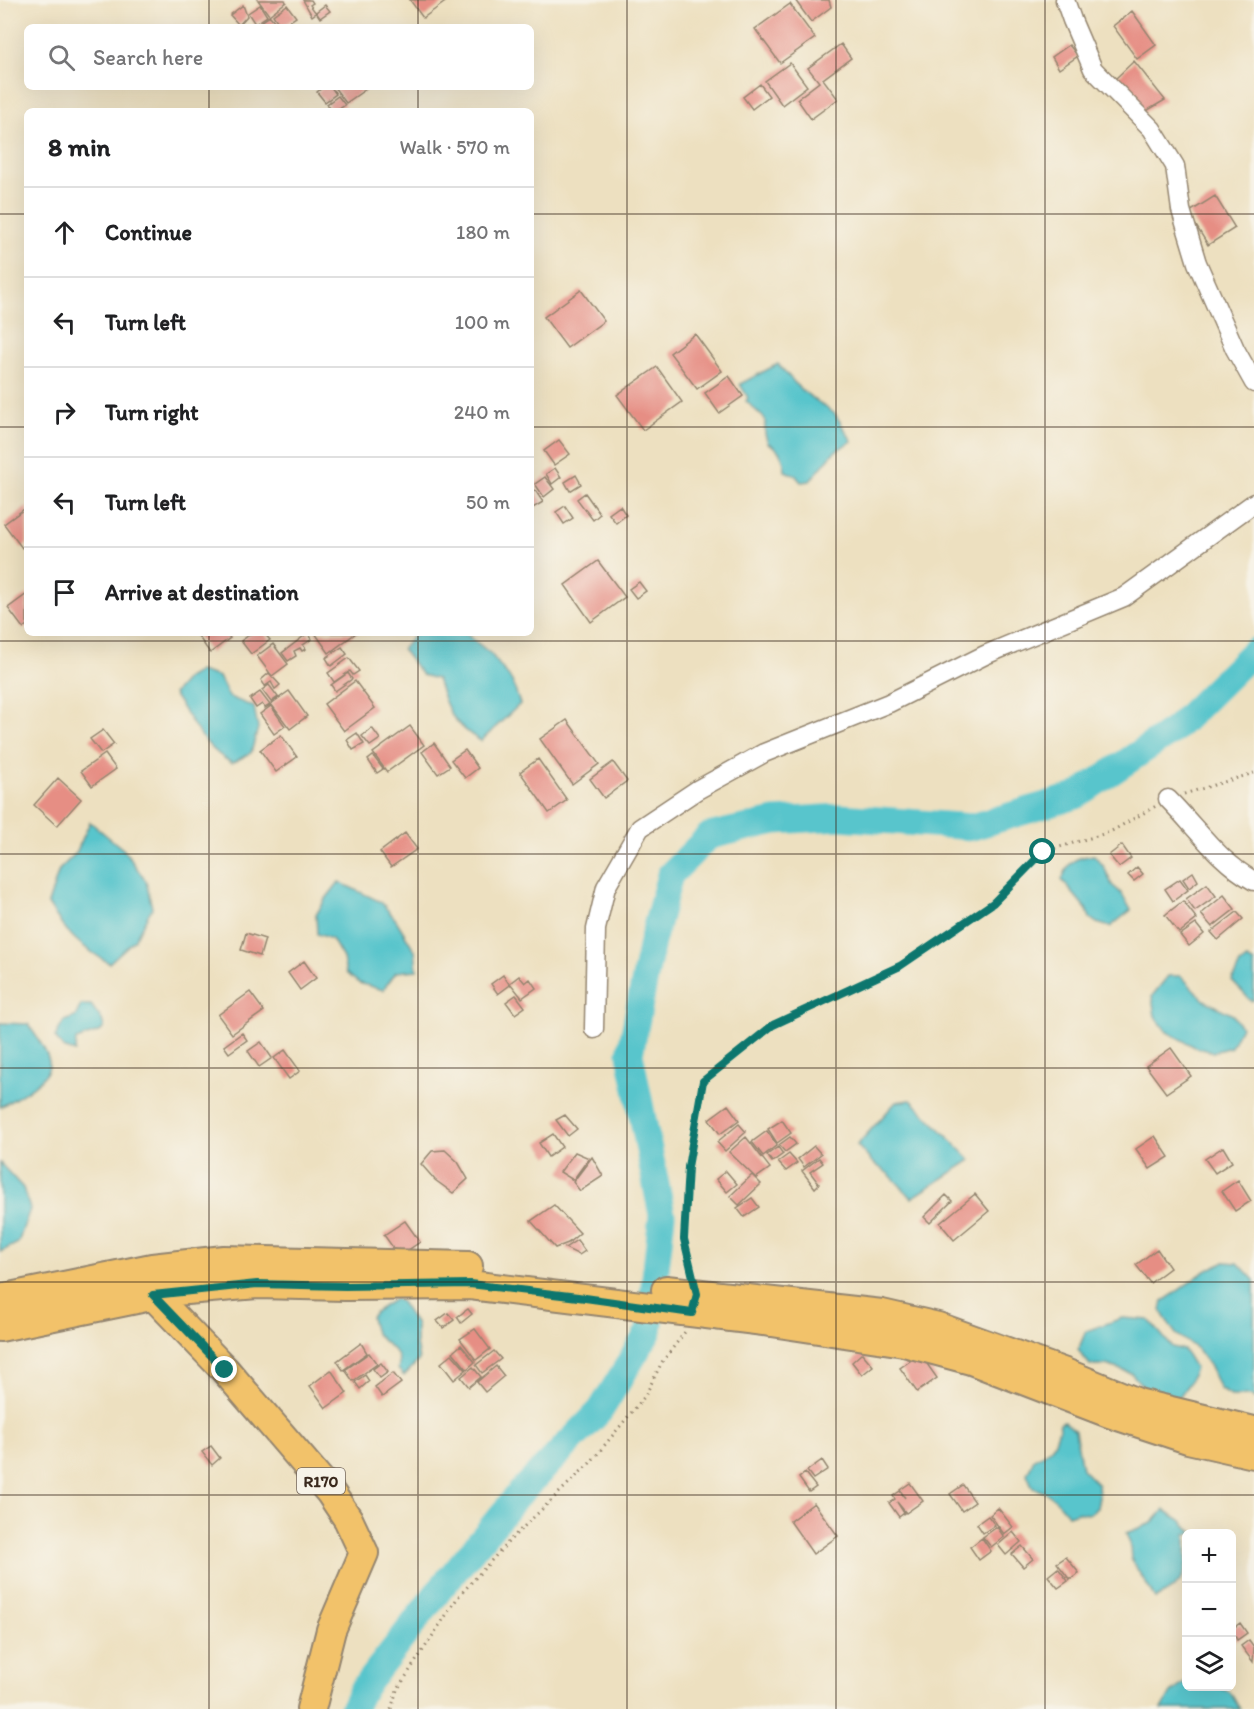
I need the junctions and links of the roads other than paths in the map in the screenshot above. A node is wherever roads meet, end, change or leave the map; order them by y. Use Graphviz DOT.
graph roads {
  1 [pos="1065,0"];
  2 [pos="1254,384"];
  3 [pos="1254,503"];
  4 [pos="1168,799"];
  5 [pos="1254,881"];
  6 [pos="594,1029"];
  7 [pos="579,1288"];
  8 [pos="153,1295"];
  9 [pos="0,1299"];
  10 [pos="691,1303"];
  11 [pos="0,1328"];
  12 [pos="1254,1431"];
  13 [pos="1254,1454"];
  14 [pos="311,1709"];
  1 -- 2 [label="street"];
  3 -- 6 [label="street"];
  4 -- 5 [label="street"];
  7 -- 8 [label="main road"];
  7 -- 9 [label="main road"];
  7 -- 10 [label="main road"];
  8 -- 11 [label="main road"];
  8 -- 14 [label="main road, R170"];
  10 -- 12 [label="main road"];
  10 -- 13 [label="main road"];
}
